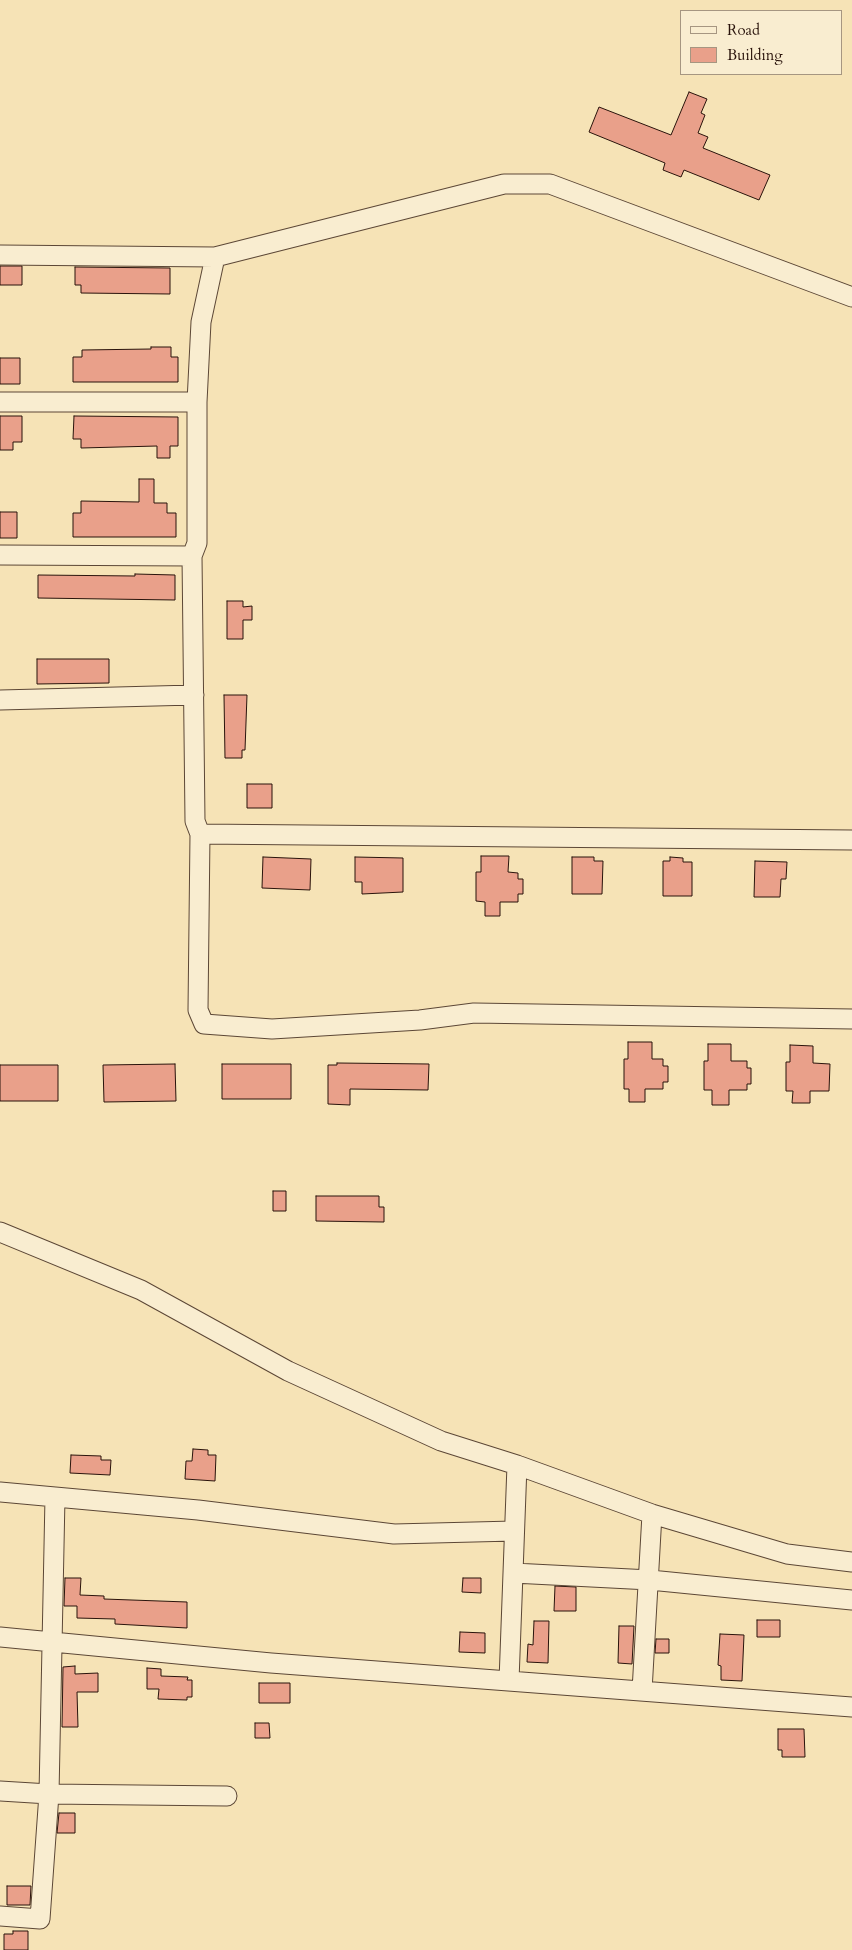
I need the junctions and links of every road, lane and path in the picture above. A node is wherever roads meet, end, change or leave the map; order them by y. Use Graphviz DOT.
graph roads {
  1 [pos="0,255"];
  2 [pos="215,258"];
  3 [pos="852,297"];
  4 [pos="0,402"];
  5 [pos="197,402"];
  6 [pos="0,556"];
  7 [pos="192,556"];
  8 [pos="194,695"];
  9 [pos="0,700"];
  10 [pos="200,834"];
  11 [pos="852,840"];
  12 [pos="852,1019"];
  13 [pos="0,1232"];
  14 [pos="517,1465"];
  15 [pos="0,1492"];
  16 [pos="55,1498"];
  17 [pos="652,1514"];
  18 [pos="514,1531"];
  19 [pos="852,1562"];
  20 [pos="513,1573"];
  21 [pos="650,1580"];
  22 [pos="852,1600"];
  23 [pos="0,1637"];
  24 [pos="50,1642"];
  25 [pos="509,1681"];
  26 [pos="642,1691"];
  27 [pos="852,1707"];
  28 [pos="0,1791"];
  29 [pos="49,1794"];
  30 [pos="226,1796"];
  31 [pos="0,1916"];
  1 -- 2 [label="street"];
  2 -- 3 [label="street"];
  2 -- 5 [label="street"];
  4 -- 5 [label="street"];
  5 -- 7 [label="street"];
  6 -- 7 [label="street"];
  7 -- 8 [label="street"];
  8 -- 9 [label="street"];
  8 -- 10 [label="street"];
  10 -- 11 [label="street"];
  10 -- 12 [label="street"];
  13 -- 14 [label="street"];
  14 -- 17 [label="street"];
  14 -- 18 [label="street"];
  15 -- 16 [label="street"];
  16 -- 18 [label="street"];
  16 -- 24 [label="street"];
  17 -- 19 [label="street"];
  17 -- 21 [label="street"];
  18 -- 20 [label="street"];
  20 -- 21 [label="street"];
  20 -- 25 [label="street"];
  21 -- 22 [label="street"];
  21 -- 26 [label="street"];
  23 -- 24 [label="street"];
  24 -- 25 [label="street"];
  24 -- 29 [label="street"];
  25 -- 26 [label="street"];
  26 -- 27 [label="street"];
  28 -- 29 [label="street"];
  29 -- 30 [label="street"];
  29 -- 31 [label="street"];
}
